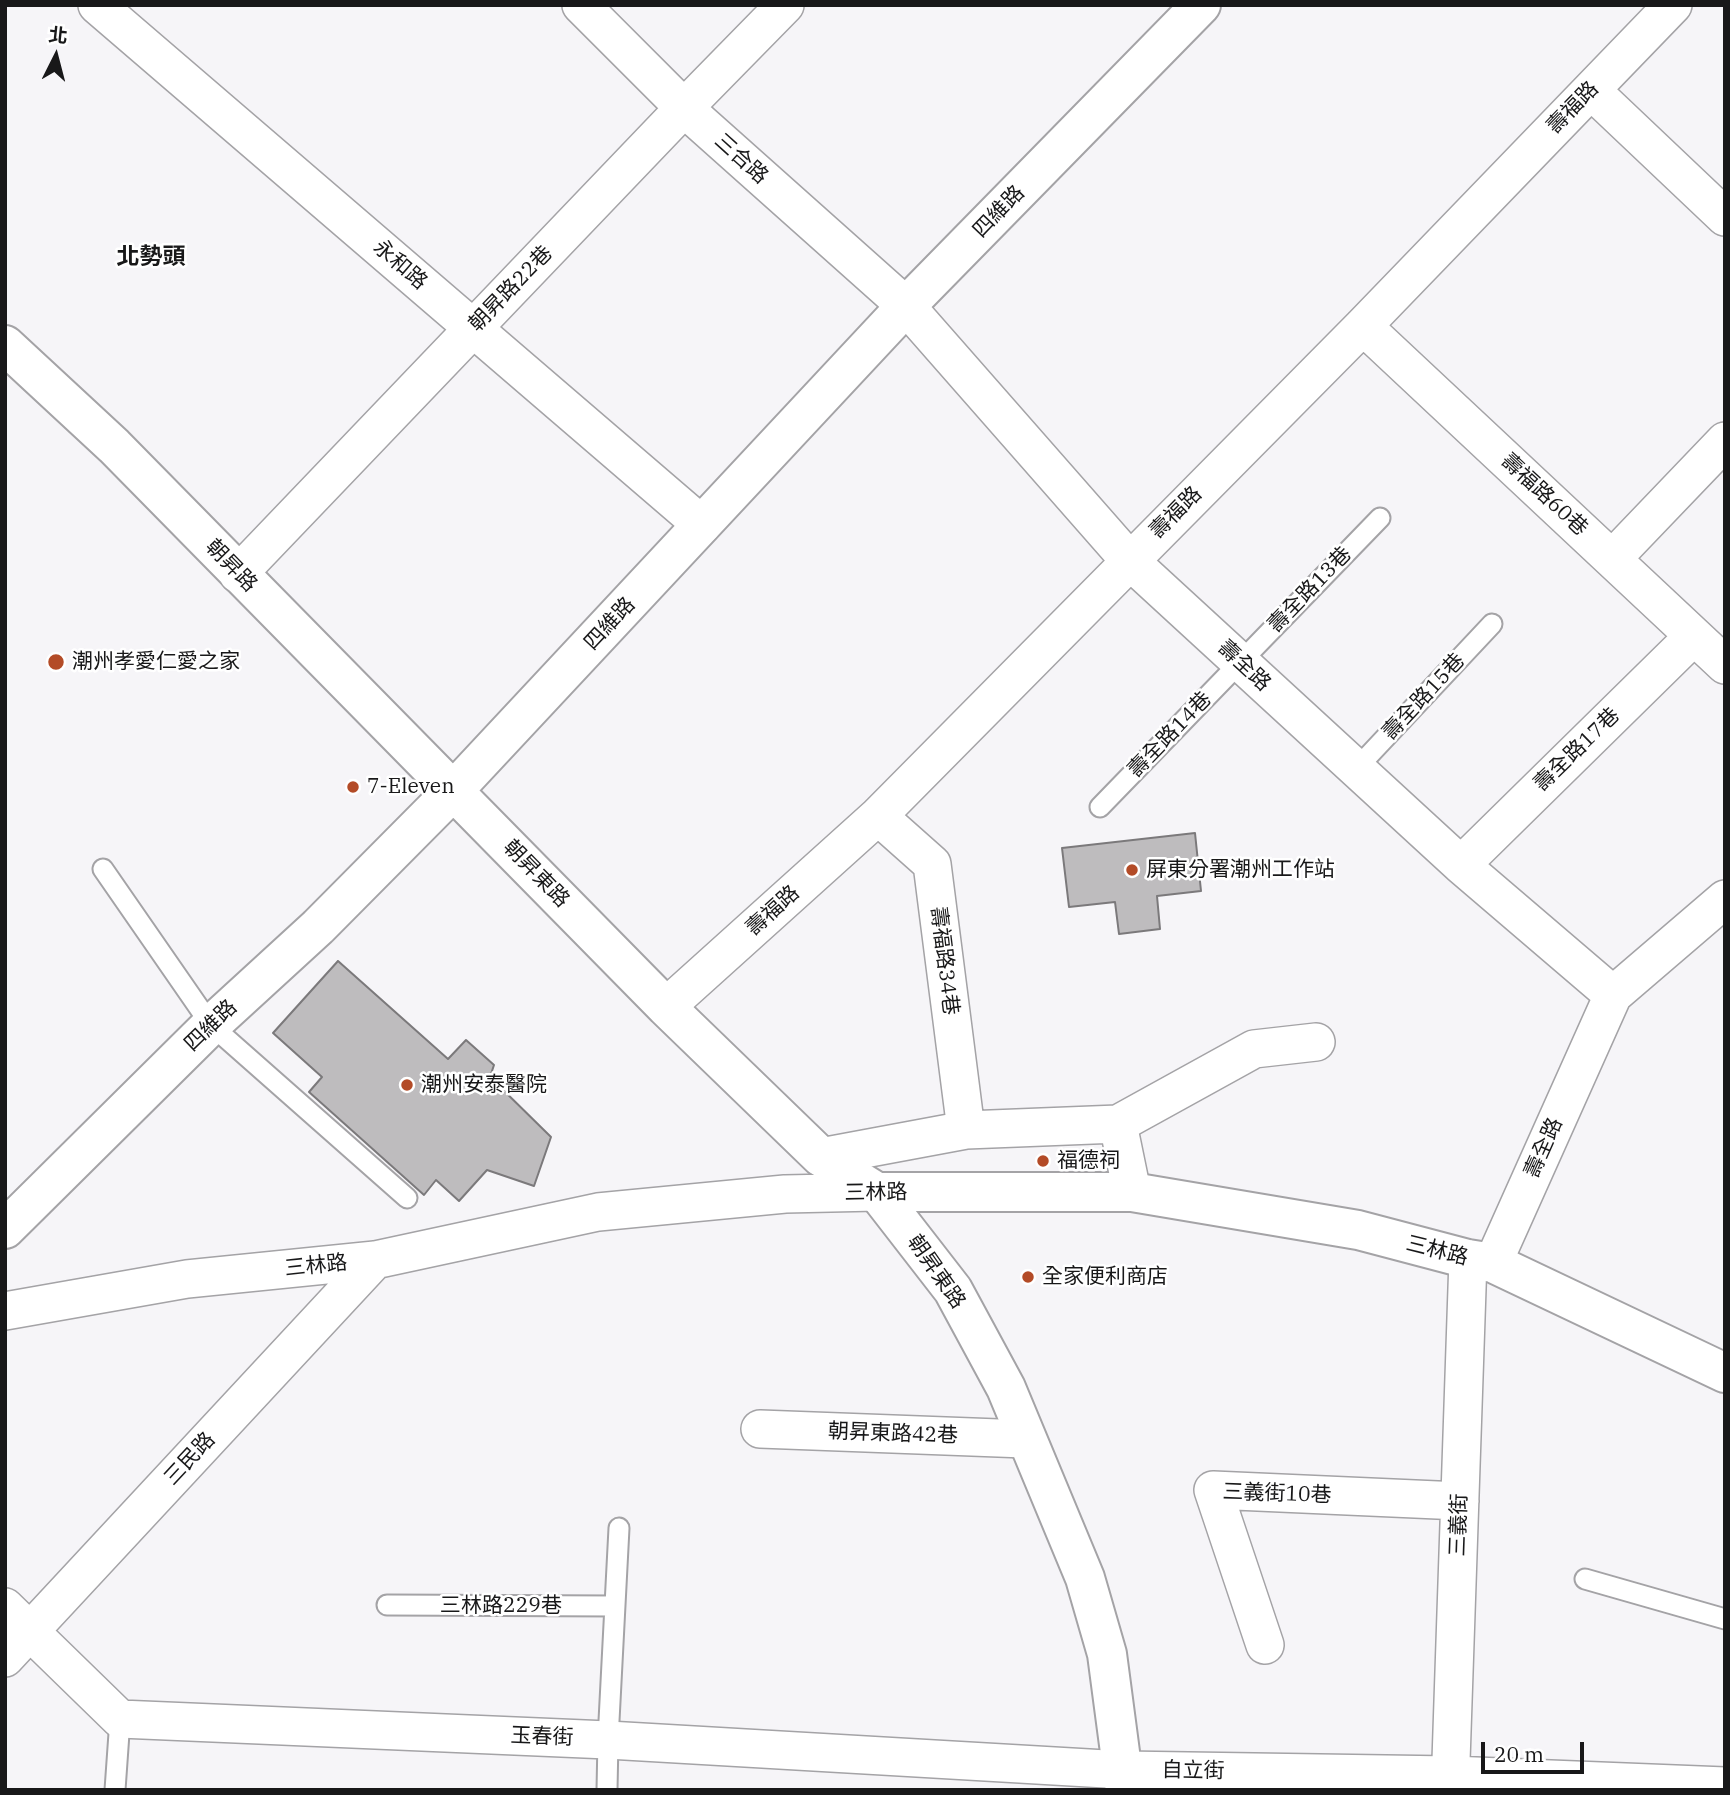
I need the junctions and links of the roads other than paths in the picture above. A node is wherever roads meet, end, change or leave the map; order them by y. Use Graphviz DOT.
graph roads {
  1 [pos="97,5"];
  2 [pos="581,5"];
  3 [pos="785,5"];
  4 [pos="1201,5"];
  5 [pos="1672,5"];
  6 [pos="1591,90"];
  7 [pos="684,108"];
  8 [pos="1725,217"];
  9 [pos="906,306"];
  10 [pos="1363,326"];
  11 [pos="473,328"];
  12 [pos="5,345"];
  13 [pos="1725,442"];
  14 [pos="1380,518"];
  15 [pos="702,525"];
  16 [pos="1612,559"];
  17 [pos="1129,560"];
  18 [pos="238,574"];
  19 [pos="1492,624"];
  20 [pos="1694,636"];
  21 [pos="1240,663"];
  22 [pos="1725,665"];
  23 [pos="1356,769"];
  24 [pos="454,790"];
  25 [pos="1100,807"];
  26 [pos="878,816"];
  27 [pos="1461,865"];
  28 [pos="103,869"];
  29 [pos="1720,911"];
  30 [pos="1613,995"];
  31 [pos="666,1007"];
  32 [pos="211,1025"];
  33 [pos="1316,1042"];
  34 [pos="1118,1124"];
  35 [pos="966,1130"];
  36 [pos="821,1157"];
  37 [pos="877,1192"];
  38 [pos="1132,1192"];
  39 [pos="407,1198"];
  40 [pos="5,1229"];
  41 [pos="376,1261"];
  42 [pos="1480,1261"];
  43 [pos="5,1311"];
  44 [pos="1725,1373"];
  45 [pos="760,1429"];
  46 [pos="1026,1439"];
  47 [pos="1460,1501"];
  48 [pos="619,1528"];
  49 [pos="1585,1579"];
  50 [pos="387,1605"];
  51 [pos="615,1606"];
  52 [pos="18,1619"];
  53 [pos="1725,1619"];
  54 [pos="1265,1645"];
  55 [pos="5,1658"];
  56 [pos="120,1719"];
  57 [pos="608,1740"];
  58 [pos="1124,1780"];
  59 [pos="1450,1782"];
  60 [pos="1725,1786"];
  61 [pos="115,1790"];
  62 [pos="607,1790"];
  1 -- 11 [label="street, 永和路"];
  2 -- 7 [label="street, 三合路"];
  3 -- 7 [label="street, 朝昇路22巷"];
  4 -- 9 [label="main road, 四維路"];
  5 -- 6 [label="street, 壽福路"];
  6 -- 8 [label="street"];
  6 -- 10 [label="street, 壽福路"];
  7 -- 9 [label="street, 三合路"];
  7 -- 11 [label="street, 朝昇路22巷"];
  9 -- 15 [label="main road, 四維路"];
  9 -- 17 [label="street, 壽全路"];
  10 -- 16 [label="street, 壽福路60巷"];
  10 -- 17 [label="street, 壽福路"];
  11 -- 15 [label="street, 永和路"];
  11 -- 18 [label="street, 朝昇路22巷"];
  12 -- 18 [label="main road, 朝昇路"];
  13 -- 16 [label="street"];
  14 -- 21 [label="lane, 壽全路13巷"];
  15 -- 24 [label="main road, 四維路"];
  16 -- 20 [label="street, 壽福路60巷"];
  17 -- 21 [label="street, 壽全路"];
  17 -- 26 [label="street, 壽福路"];
  18 -- 24 [label="main road, 朝昇路"];
  19 -- 23 [label="lane, 壽全路15巷"];
  20 -- 22 [label="street, 壽福路60巷"];
  20 -- 27 [label="street, 壽全路17巷"];
  21 -- 23 [label="street, 壽全路"];
  21 -- 25 [label="lane, 壽全路14巷"];
  23 -- 27 [label="street, 壽全路"];
  24 -- 31 [label="main road, 朝昇東路"];
  24 -- 32 [label="main road, 四維路"];
  26 -- 31 [label="street, 壽福路"];
  26 -- 35 [label="street, 壽福路34巷"];
  27 -- 30 [label="street, 壽全路"];
  28 -- 32 [label="lane"];
  29 -- 30 [label="street, 壽全路"];
  30 -- 42 [label="street, 壽全路"];
  31 -- 36 [label="main road, 朝昇東路"];
  32 -- 39 [label="lane"];
  32 -- 40 [label="main road, 四維路"];
  33 -- 34 [label="street"];
  34 -- 35 [label="street"];
  34 -- 38 [label="street"];
  35 -- 36 [label="street"];
  36 -- 37 [label="main road, 朝昇東路"];
  37 -- 38 [label="main road, 三林路"];
  37 -- 41 [label="street, 三林路"];
  37 -- 46 [label="main road, 朝昇東路"];
  38 -- 42 [label="main road, 三林路"];
  41 -- 43 [label="street, 三林路"];
  41 -- 52 [label="street, 三民路"];
  42 -- 44 [label="main road, 三林路"];
  42 -- 47 [label="street, 三義街"];
  45 -- 46 [label="street, 朝昇東路42巷"];
  46 -- 58 [label="main road, 朝昇東路"];
  47 -- 54 [label="street, 三義街10巷"];
  47 -- 59 [label="street, 三義街"];
  48 -- 51 [label="lane"];
  49 -- 53 [label="lane"];
  50 -- 51 [label="lane, 三林路229巷"];
  51 -- 57 [label="lane"];
  52 -- 55 [label="street, 三民路"];
  52 -- 56 [label="street"];
  56 -- 57 [label="street, 玉春街"];
  56 -- 61 [label="lane"];
  57 -- 58 [label="street, 玉春街"];
  57 -- 62 [label="lane"];
  58 -- 59 [label="street, 自立街"];
  59 -- 60 [label="street, 自立街"];
}
